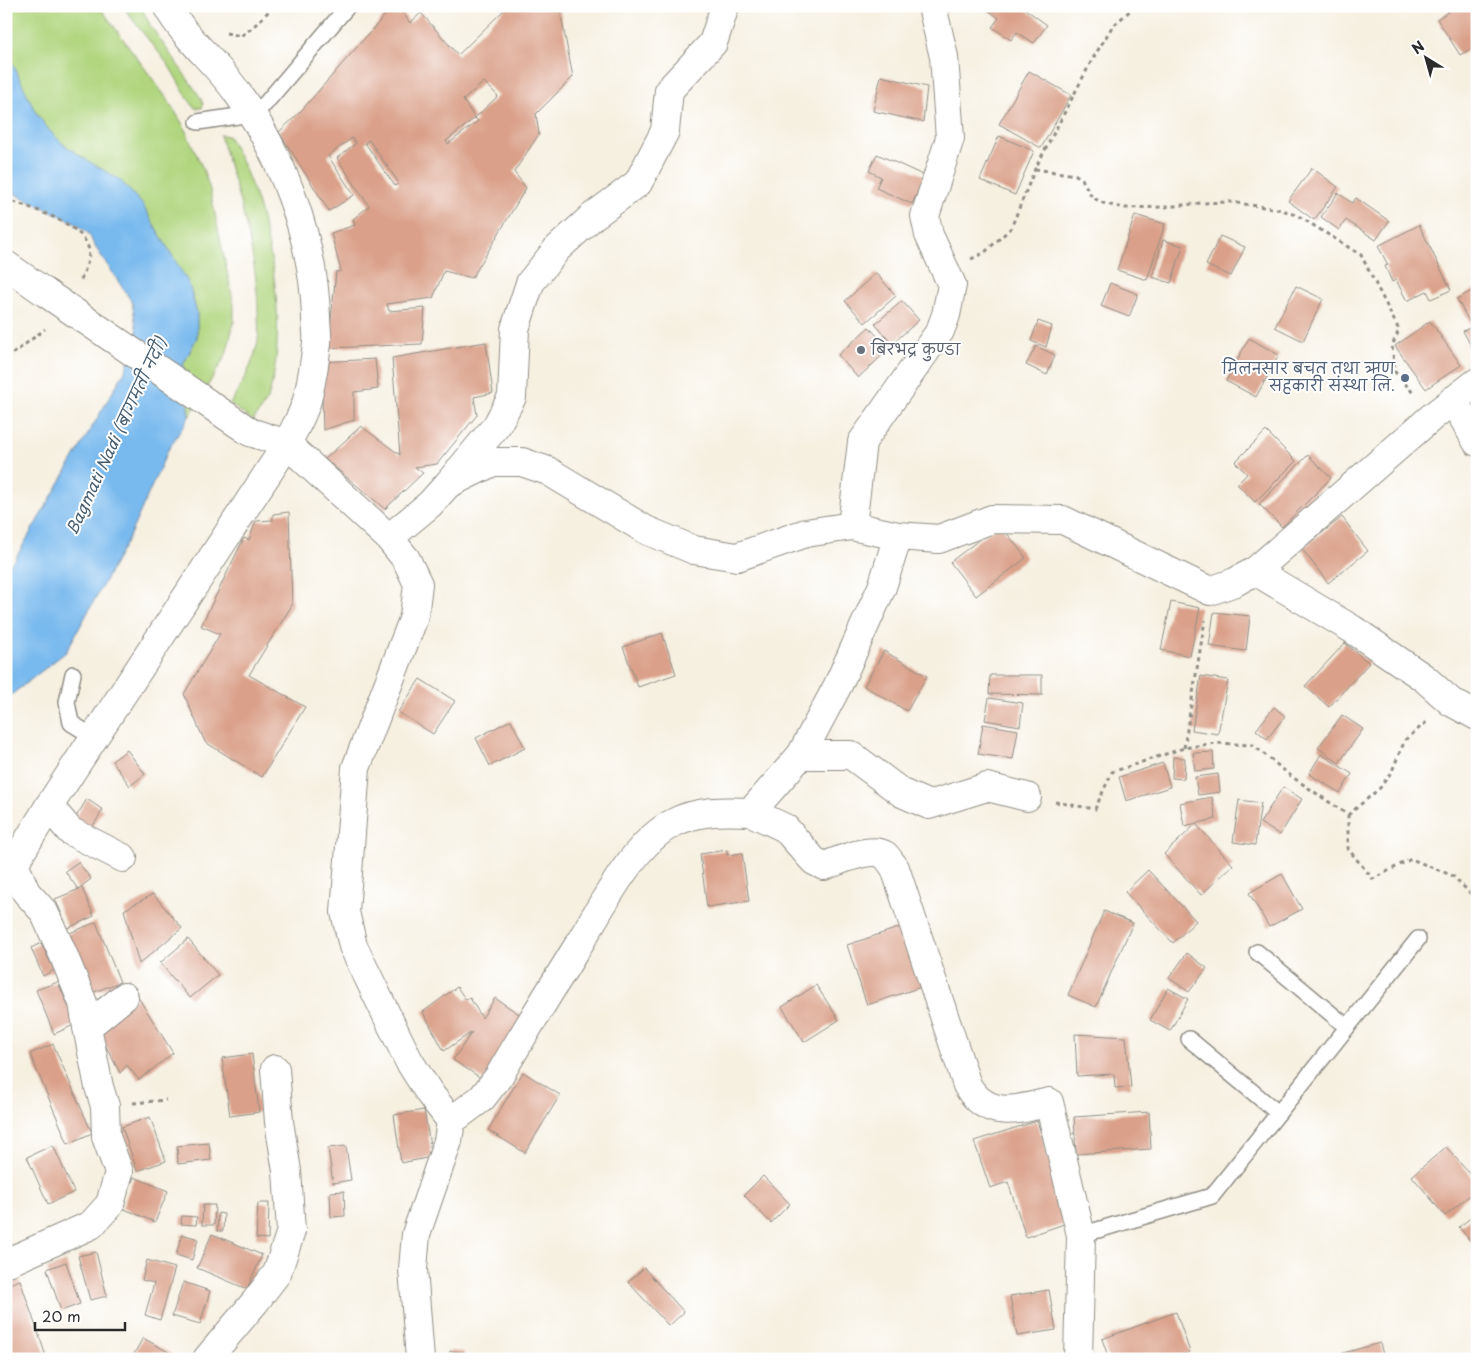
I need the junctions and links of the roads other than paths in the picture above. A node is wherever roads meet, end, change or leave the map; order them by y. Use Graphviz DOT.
graph roads {
  1 [pos="167,6"];
  2 [pos="348,6"];
  3 [pos="726,6"];
  4 [pos="932,6"];
  5 [pos="251,114"];
  6 [pos="198,122"];
  7 [pos="6,265"];
  8 [pos="1477,382"];
  9 [pos="1443,408"];
  10 [pos="1477,442"];
  11 [pos="287,444"];
  12 [pos="448,484"];
  13 [pos="852,526"];
  14 [pos="898,536"];
  15 [pos="389,538"];
  16 [pos="1255,570"];
  17 [pos="73,674"];
  18 [pos="1477,716"];
  19 [pos="94,737"];
  20 [pos="801,754"];
  21 [pos="1028,797"];
  22 [pos="49,806"];
  23 [pos="751,812"];
  24 [pos="123,858"];
  25 [pos="10,870"];
  26 [pos="1418,939"];
  27 [pos="1256,952"];
  28 [pos="124,997"];
  29 [pos="87,1027"];
  30 [pos="1347,1028"];
  31 [pos="1189,1039"];
  32 [pos="275,1069"];
  33 [pos="1278,1113"];
  34 [pos="451,1120"];
  35 [pos="1081,1234"];
  36 [pos="6,1263"];
  37 [pos="207,1359"];
  38 [pos="420,1359"];
  39 [pos="1078,1359"];
  1 -- 5 [label="street"];
  2 -- 5 [label="lane"];
  3 -- 12 [label="street"];
  4 -- 13 [label="street"];
  5 -- 6 [label="lane"];
  5 -- 11 [label="street"];
  7 -- 11 [label="street, bridge"];
  8 -- 9 [label="street"];
  9 -- 10 [label="street"];
  9 -- 16 [label="street"];
  11 -- 15 [label="street"];
  11 -- 19 [label="street"];
  12 -- 13 [label="street"];
  12 -- 15 [label="street"];
  13 -- 14 [label="street"];
  14 -- 16 [label="street"];
  14 -- 20 [label="street"];
  15 -- 34 [label="street"];
  16 -- 18 [label="street"];
  17 -- 19 [label="lane"];
  19 -- 22 [label="street"];
  20 -- 21 [label="street"];
  20 -- 23 [label="street"];
  22 -- 24 [label="street"];
  22 -- 25 [label="street"];
  23 -- 34 [label="street"];
  23 -- 35 [label="street"];
  25 -- 29 [label="street"];
  26 -- 30 [label="lane"];
  27 -- 30 [label="lane"];
  28 -- 29 [label="street"];
  29 -- 36 [label="street"];
  30 -- 33 [label="lane"];
  31 -- 33 [label="lane"];
  32 -- 37 [label="street"];
  33 -- 35 [label="lane"];
  34 -- 38 [label="street"];
  35 -- 39 [label="street"];
}
